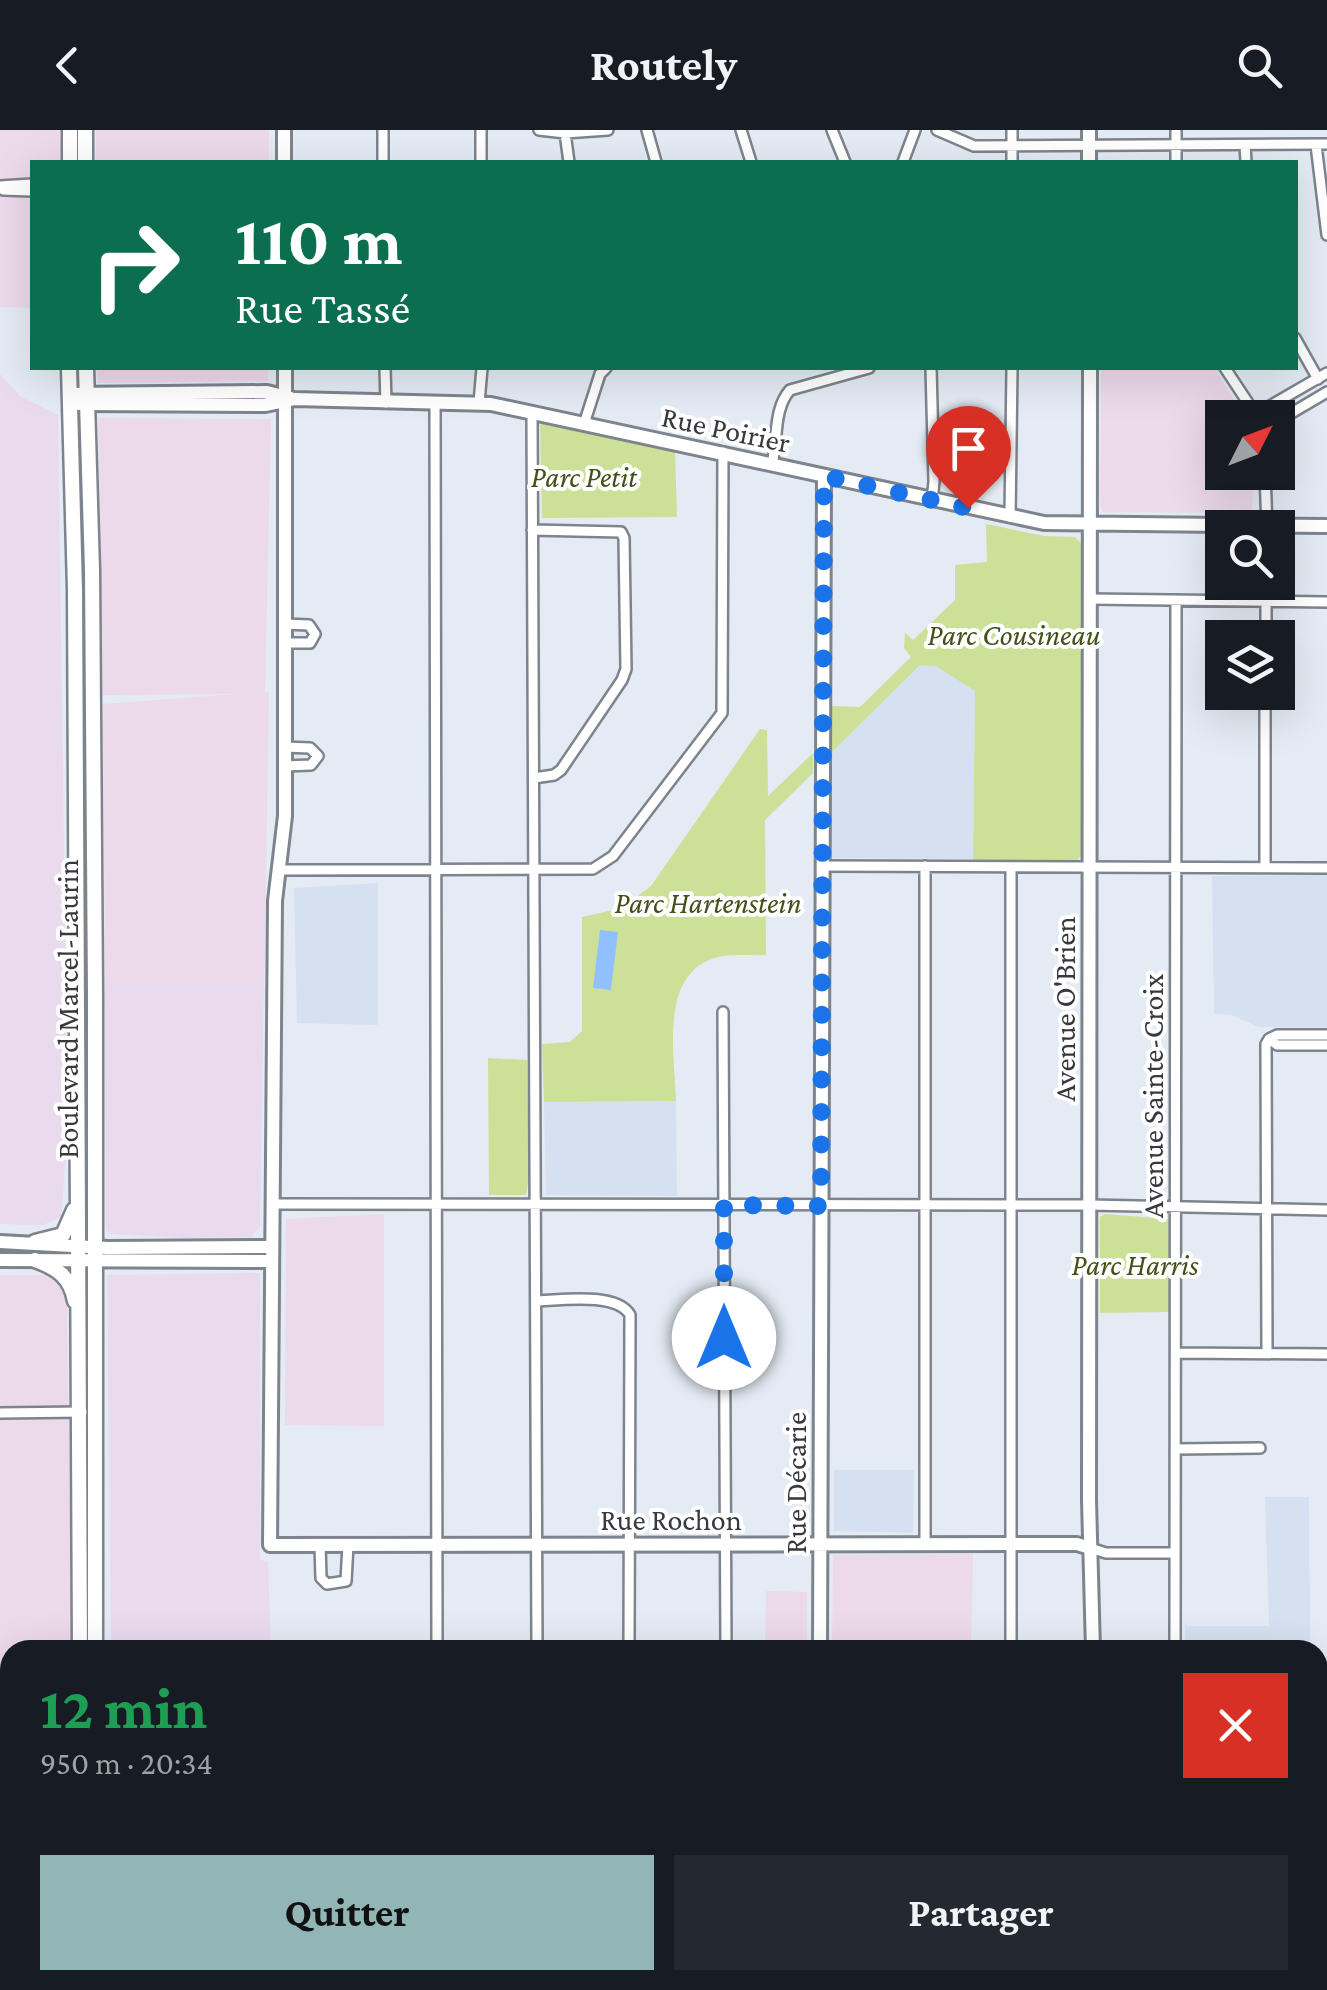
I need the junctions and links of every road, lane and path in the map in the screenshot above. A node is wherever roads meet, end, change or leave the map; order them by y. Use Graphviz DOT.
graph roads {
  1 [pos="70,130"];
  2 [pos="84,130"];
  3 [pos="284,130"];
  4 [pos="383,130"];
  5 [pos="480,130"];
  6 [pos="539,130"];
  7 [pos="608,130"];
  8 [pos="647,130"];
  9 [pos="741,130"];
  10 [pos="832,130"];
  11 [pos="915,130"];
  12 [pos="937,130"];
  13 [pos="1012,130"];
  14 [pos="1176,130"];
  15 [pos="564,133"];
  16 [pos="1089,137"];
  17 [pos="1321,144"];
  18 [pos="1245,145"];
  19 [pos="1012,146"];
  20 [pos="1176,146"];
  21 [pos="70,160"];
  22 [pos="84,160"];
  23 [pos="284,160"];
  24 [pos="383,160"];
  25 [pos="481,160"];
  26 [pos="569,160"];
  27 [pos="655,160"];
  28 [pos="750,160"];
  29 [pos="845,160"];
  30 [pos="904,160"];
  31 [pos="1012,160"];
  32 [pos="1176,160"];
  33 [pos="1246,160"];
  34 [pos="30,187"];
  35 [pos="0,188"];
  36 [pos="1327,235"];
  37 [pos="1298,342"];
  38 [pos="69,370"];
  39 [pos="86,370"];
  40 [pos="284,370"];
  41 [pos="385,370"];
  42 [pos="482,370"];
  43 [pos="604,370"];
  44 [pos="931,370"];
  45 [pos="1012,370"];
  46 [pos="1090,370"];
  47 [pos="1226,370"];
  48 [pos="839,371"];
  49 [pos="1322,376"];
  50 [pos="1327,392"];
  51 [pos="70,398"];
  52 [pos="86,399"];
  53 [pos="287,399"];
  54 [pos="1246,400"];
  55 [pos="1283,400"];
  56 [pos="435,402"];
  57 [pos="386,403"];
  58 [pos="479,403"];
  59 [pos="1295,411"];
  60 [pos="532,412"];
  61 [pos="584,424"];
  62 [pos="723,452"];
  63 [pos="772,464"];
  64 [pos="824,476"];
  65 [pos="932,500"];
  66 [pos="1010,517"];
  67 [pos="1090,526"];
  68 [pos="1327,526"];
  69 [pos="1205,527"];
  70 [pos="1295,527"];
  71 [pos="532,530"];
  72 [pos="1088,599"];
  73 [pos="1266,600"];
  74 [pos="1176,601"];
  75 [pos="1327,602"];
  76 [pos="1266,620"];
  77 [pos="284,624"];
  78 [pos="284,642"];
  79 [pos="1266,710"];
  80 [pos="284,747"];
  81 [pos="284,766"];
  82 [pos="534,778"];
  83 [pos="822,866"];
  84 [pos="925,866"];
  85 [pos="1088,866"];
  86 [pos="1012,867"];
  87 [pos="1177,867"];
  88 [pos="1265,867"];
  89 [pos="1327,868"];
  90 [pos="533,869"];
  91 [pos="278,870"];
  92 [pos="436,870"];
  93 [pos="77,975"];
  94 [pos="94,975"];
  95 [pos="723,1012"];
  96 [pos="1321,1040"];
  97 [pos="79,1185"];
  98 [pos="272,1204"];
  99 [pos="437,1205"];
  100 [pos="536,1205"];
  101 [pos="724,1205"];
  102 [pos="924,1205"];
  103 [pos="1012,1205"];
  104 [pos="1088,1205"];
  105 [pos="821,1206"];
  106 [pos="1177,1209"];
  107 [pos="1266,1210"];
  108 [pos="1327,1210"];
  109 [pos="0,1242"];
  110 [pos="35,1242"];
  111 [pos="79,1253"];
  112 [pos="96,1254"];
  113 [pos="271,1254"];
  114 [pos="0,1260"];
  115 [pos="35,1260"];
  116 [pos="536,1300"];
  117 [pos="78,1322"];
  118 [pos="1177,1353"];
  119 [pos="1266,1353"];
  120 [pos="1327,1354"];
  121 [pos="87,1412"];
  122 [pos="0,1413"];
  123 [pos="1260,1448"];
  124 [pos="1177,1449"];
  125 [pos="725,1543"];
  126 [pos="436,1544"];
  127 [pos="630,1544"];
  128 [pos="820,1544"];
  129 [pos="925,1544"];
  130 [pos="1012,1544"];
  131 [pos="320,1545"];
  132 [pos="348,1545"];
  133 [pos="536,1545"];
  134 [pos="1090,1548"];
  135 [pos="1174,1553"];
  136 [pos="80,1640"];
  137 [pos="95,1640"];
  138 [pos="437,1640"];
  139 [pos="537,1640"];
  140 [pos="629,1640"];
  141 [pos="726,1640"];
  142 [pos="820,1640"];
  143 [pos="1011,1640"];
  144 [pos="1093,1640"];
  145 [pos="1175,1640"];
  1 -- 21 [label="main road"];
  2 -- 22 [label="main road"];
  3 -- 23 [label="street"];
  4 -- 24 [label="street"];
  5 -- 25 [label="street"];
  6 -- 15 [label="street"];
  7 -- 15 [label="street"];
  8 -- 27 [label="street"];
  9 -- 28 [label="street"];
  10 -- 29 [label="street"];
  11 -- 30 [label="street"];
  12 -- 19 [label="street"];
  13 -- 19 [label="street"];
  14 -- 20 [label="street"];
  15 -- 26 [label="street"];
  16 -- 19 [label="street"];
  16 -- 20 [label="street"];
  17 -- 18 [label="street"];
  17 -- 36 [label="street"];
  18 -- 20 [label="street"];
  18 -- 33 [label="street"];
  19 -- 31 [label="street"];
  20 -- 32 [label="street"];
  34 -- 35 [label="street"];
  37 -- 49 [label="street"];
  38 -- 51 [label="main road, Boulevard Marcel-Laurin"];
  39 -- 52 [label="main road, Boulevard Marcel-Laurin"];
  40 -- 53 [label="street"];
  41 -- 57 [label="street"];
  42 -- 58 [label="street"];
  43 -- 61 [label="street"];
  44 -- 65 [label="street"];
  45 -- 66 [label="street"];
  46 -- 67 [label="street, Avenue O'Brien"];
  47 -- 54 [label="street"];
  48 -- 63 [label="street"];
  49 -- 55 [label="street"];
  50 -- 59 [label="street"];
  51 -- 52 [label="street, Rue Poirier"];
  51 -- 93 [label="main road, Boulevard Marcel-Laurin"];
  52 -- 53 [label="street, Rue Poirier"];
  52 -- 94 [label="main road, Boulevard Marcel-Laurin"];
  53 -- 57 [label="street, Rue Poirier"];
  53 -- 77 [label="street"];
  56 -- 57 [label="street, Rue Poirier"];
  56 -- 58 [label="street, Rue Poirier"];
  56 -- 92 [label="street"];
  58 -- 60 [label="street, Rue Poirier"];
  60 -- 61 [label="street, Rue Poirier"];
  60 -- 71 [label="street"];
  61 -- 62 [label="street, Rue Poirier"];
  62 -- 63 [label="street, Rue Poirier"];
  62 -- 90 [label="street"];
  63 -- 64 [label="street, Rue Poirier"];
  64 -- 65 [label="street, Rue Poirier"];
  64 -- 83 [label="street, Rue Décarie"];
  65 -- 66 [label="street, Rue Poirier"];
  66 -- 67 [label="street, Rue Poirier"];
  67 -- 69 [label="street, Rue Poirier"];
  67 -- 72 [label="street, Avenue O'Brien"];
  68 -- 70 [label="street, Rue Poirier"];
  71 -- 82 [label="street"];
  71 -- 82 [label="street"];
  72 -- 74 [label="street"];
  72 -- 85 [label="street, Avenue O'Brien"];
  73 -- 74 [label="street"];
  73 -- 75 [label="street"];
  73 -- 76 [label="street"];
  74 -- 87 [label="street, Avenue Sainte-Croix"];
  77 -- 78 [label="street"];
  77 -- 78 [label="street"];
  78 -- 80 [label="street"];
  79 -- 88 [label="street"];
  80 -- 81 [label="street"];
  80 -- 81 [label="street"];
  81 -- 91 [label="street"];
  82 -- 90 [label="street"];
  83 -- 84 [label="street"];
  83 -- 105 [label="street, Rue Décarie"];
  84 -- 86 [label="street"];
  84 -- 102 [label="street"];
  85 -- 86 [label="street"];
  85 -- 87 [label="street"];
  85 -- 104 [label="street, Avenue O'Brien"];
  86 -- 103 [label="street"];
  87 -- 88 [label="street"];
  87 -- 106 [label="street, Avenue Sainte-Croix"];
  88 -- 89 [label="street"];
  90 -- 92 [label="street"];
  90 -- 100 [label="street"];
  91 -- 92 [label="street"];
  91 -- 98 [label="street"];
  92 -- 99 [label="street"];
  93 -- 94 [label="main road"];
  93 -- 97 [label="main road, Boulevard Marcel-Laurin"];
  94 -- 112 [label="main road, Boulevard Marcel-Laurin"];
  95 -- 101 [label="street"];
  96 -- 107 [label="street"];
  97 -- 110 [label="main road"];
  97 -- 111 [label="main road, Boulevard Marcel-Laurin"];
  98 -- 99 [label="street"];
  98 -- 113 [label="street"];
  99 -- 100 [label="street"];
  99 -- 126 [label="street"];
  100 -- 101 [label="street"];
  100 -- 116 [label="street"];
  101 -- 105 [label="street"];
  101 -- 125 [label="street"];
  102 -- 103 [label="street"];
  102 -- 105 [label="street"];
  102 -- 129 [label="street"];
  103 -- 104 [label="street"];
  103 -- 130 [label="street"];
  104 -- 106 [label="street"];
  104 -- 134 [label="street, Avenue O'Brien"];
  105 -- 128 [label="street, Rue Décarie"];
  106 -- 107 [label="street"];
  106 -- 118 [label="street, Avenue Sainte-Croix"];
  107 -- 108 [label="street"];
  107 -- 119 [label="street"];
  109 -- 110 [label="street"];
  110 -- 111 [label="street"];
  111 -- 112 [label="street"];
  111 -- 115 [label="street"];
  111 -- 117 [label="main road, Boulevard Marcel-Laurin"];
  112 -- 113 [label="street"];
  112 -- 121 [label="main road, Boulevard Marcel-Laurin"];
  113 -- 131 [label="street, Rue Rochon"];
  114 -- 115 [label="street"];
  115 -- 117 [label="main road"];
  116 -- 127 [label="street"];
  116 -- 133 [label="street"];
  117 -- 121 [label="main road, Boulevard Marcel-Laurin"];
  118 -- 119 [label="street"];
  118 -- 124 [label="street, Avenue Sainte-Croix"];
  119 -- 120 [label="street"];
  121 -- 122 [label="street"];
  121 -- 136 [label="main road, Boulevard Marcel-Laurin"];
  121 -- 137 [label="main road, Boulevard Marcel-Laurin"];
  123 -- 124 [label="street"];
  124 -- 135 [label="street, Avenue Sainte-Croix"];
  125 -- 127 [label="street, Rue Rochon"];
  125 -- 128 [label="street, Rue Rochon"];
  125 -- 141 [label="street"];
  126 -- 132 [label="street, Rue Rochon"];
  126 -- 133 [label="street, Rue Rochon"];
  126 -- 138 [label="street"];
  127 -- 133 [label="street, Rue Rochon"];
  127 -- 140 [label="street"];
  128 -- 129 [label="street, Rue Rochon"];
  128 -- 142 [label="street, Rue Décarie"];
  129 -- 130 [label="street, Rue Rochon"];
  130 -- 134 [label="street, Rue Rochon"];
  130 -- 143 [label="street"];
  131 -- 132 [label="street, Rue Rochon"];
  131 -- 132 [label="street"];
  133 -- 139 [label="street"];
  134 -- 135 [label="street, Rue Rochon"];
  134 -- 144 [label="street, Avenue O'Brien"];
  135 -- 145 [label="street, Avenue Sainte-Croix"];
}
